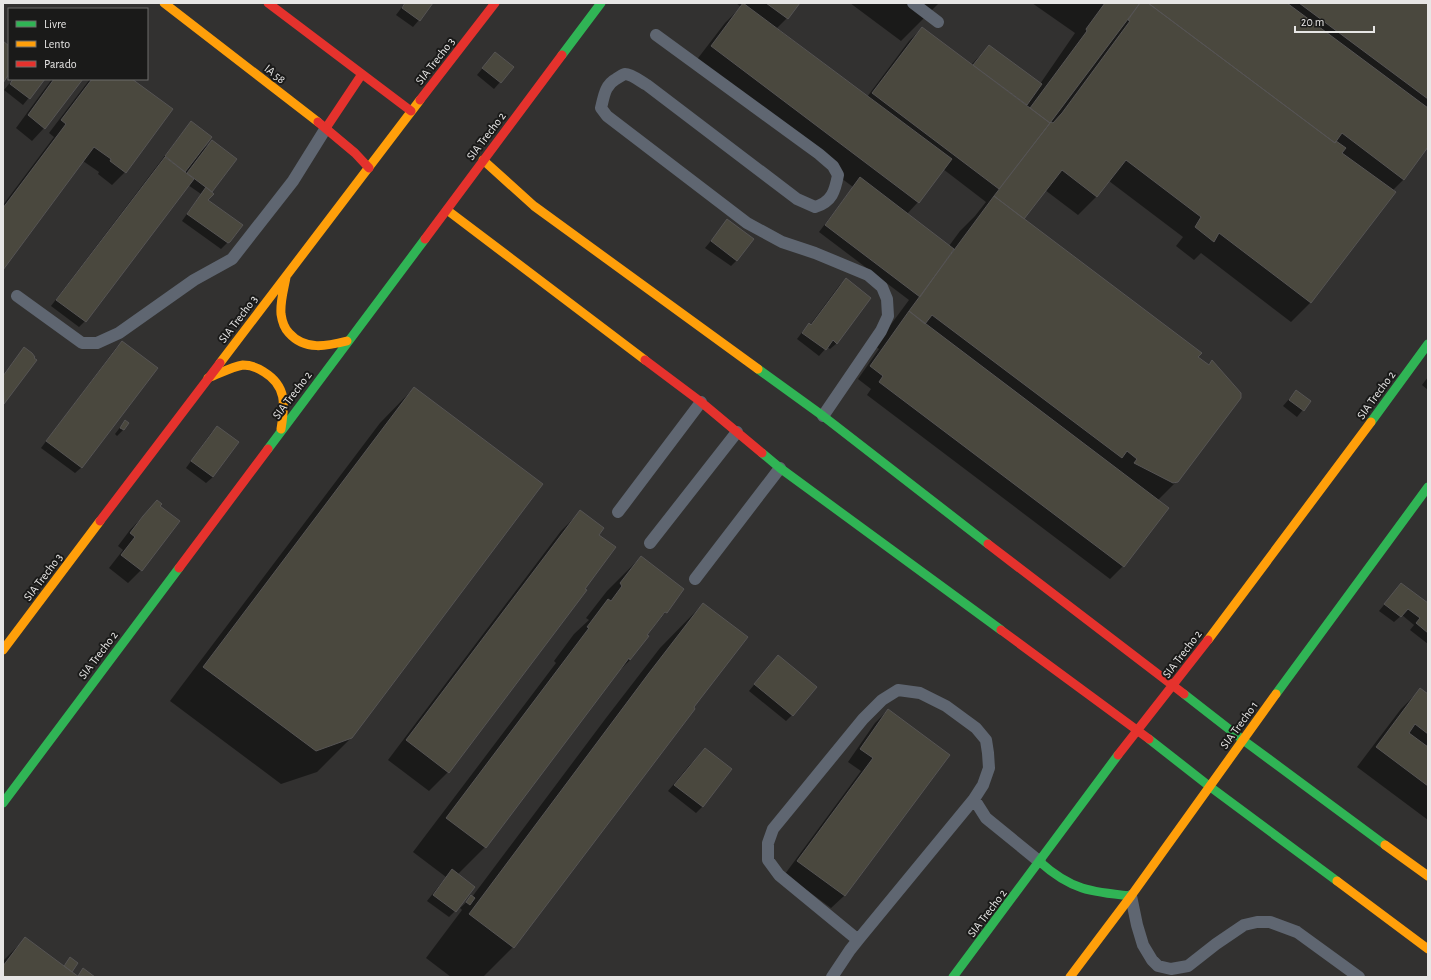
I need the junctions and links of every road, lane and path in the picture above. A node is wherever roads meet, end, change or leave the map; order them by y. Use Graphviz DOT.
graph roads {
  1 [pos="164,3"];
  2 [pos="268,3"];
  3 [pos="494,3"];
  4 [pos="601,3"];
  5 [pos="912,3"];
  6 [pos="938,22"];
  7 [pos="656,35"];
  8 [pos="362,74"];
  9 [pos="411,111"];
  10 [pos="326,128"];
  11 [pos="483,160"];
  12 [pos="369,168"];
  13 [pos="446,210"];
  14 [pos="287,274"];
  15 [pos="17,296"];
  16 [pos="347,341"];
  17 [pos="1428,344"];
  18 [pos="208,378"];
  19 [pos="701,402"];
  20 [pos="822,416"];
  21 [pos="281,431"];
  22 [pos="737,432"];
  23 [pos="780,468"];
  24 [pos="1428,487"];
  25 [pos="618,512"];
  26 [pos="650,543"];
  27 [pos="695,579"];
  28 [pos="3,650"];
  29 [pos="1173,686"];
  30 [pos="1137,730"];
  31 [pos="1243,740"];
  32 [pos="1209,786"];
  33 [pos="974,799"];
  34 [pos="3,803"];
  35 [pos="1040,862"];
  36 [pos="1428,876"];
  37 [pos="1131,896"];
  38 [pos="858,940"];
  39 [pos="1428,949"];
  40 [pos="832,977"];
  41 [pos="954,977"];
  42 [pos="1070,977"];
  43 [pos="1359,977"];
  1 -- 10 [label="main road, IA 58"];
  2 -- 8 [label="main road"];
  3 -- 9 [label="main road, SIA Trecho 3"];
  4 -- 11 [label="main road, SIA Trecho 2"];
  5 -- 6 [label="lane"];
  7 -- 20 [label="lane"];
  8 -- 9 [label="main road"];
  8 -- 10 [label="main road"];
  9 -- 12 [label="main road, SIA Trecho 3"];
  10 -- 12 [label="main road, IA 58"];
  10 -- 15 [label="lane"];
  11 -- 13 [label="main road, SIA Trecho 2"];
  11 -- 20 [label="main road"];
  12 -- 14 [label="main road, SIA Trecho 3"];
  13 -- 16 [label="main road, SIA Trecho 2"];
  13 -- 19 [label="main road"];
  14 -- 16 [label="main road"];
  14 -- 18 [label="main road, SIA Trecho 3"];
  16 -- 21 [label="main road, SIA Trecho 2"];
  17 -- 29 [label="main road, SIA Trecho 2"];
  18 -- 21 [label="main road"];
  18 -- 28 [label="main road, SIA Trecho 3"];
  19 -- 22 [label="main road"];
  19 -- 25 [label="lane"];
  20 -- 29 [label="main road"];
  21 -- 34 [label="main road, SIA Trecho 2"];
  22 -- 23 [label="main road"];
  22 -- 26 [label="lane"];
  23 -- 27 [label="lane"];
  23 -- 30 [label="main road"];
  24 -- 31 [label="main road, SIA Trecho 1"];
  29 -- 30 [label="main road, SIA Trecho 2"];
  29 -- 31 [label="main road"];
  30 -- 32 [label="main road"];
  30 -- 35 [label="main road, SIA Trecho 2"];
  31 -- 32 [label="main road, SIA Trecho 1"];
  31 -- 36 [label="main road"];
  32 -- 37 [label="main road, SIA Trecho 1"];
  32 -- 39 [label="main road"];
  33 -- 35 [label="lane"];
  33 -- 38 [label="lane"];
  33 -- 38 [label="lane"];
  35 -- 37 [label="main road"];
  35 -- 41 [label="main road, SIA Trecho 2"];
  37 -- 42 [label="main road, SIA Trecho 1"];
  37 -- 43 [label="lane"];
  38 -- 40 [label="lane"];
}
